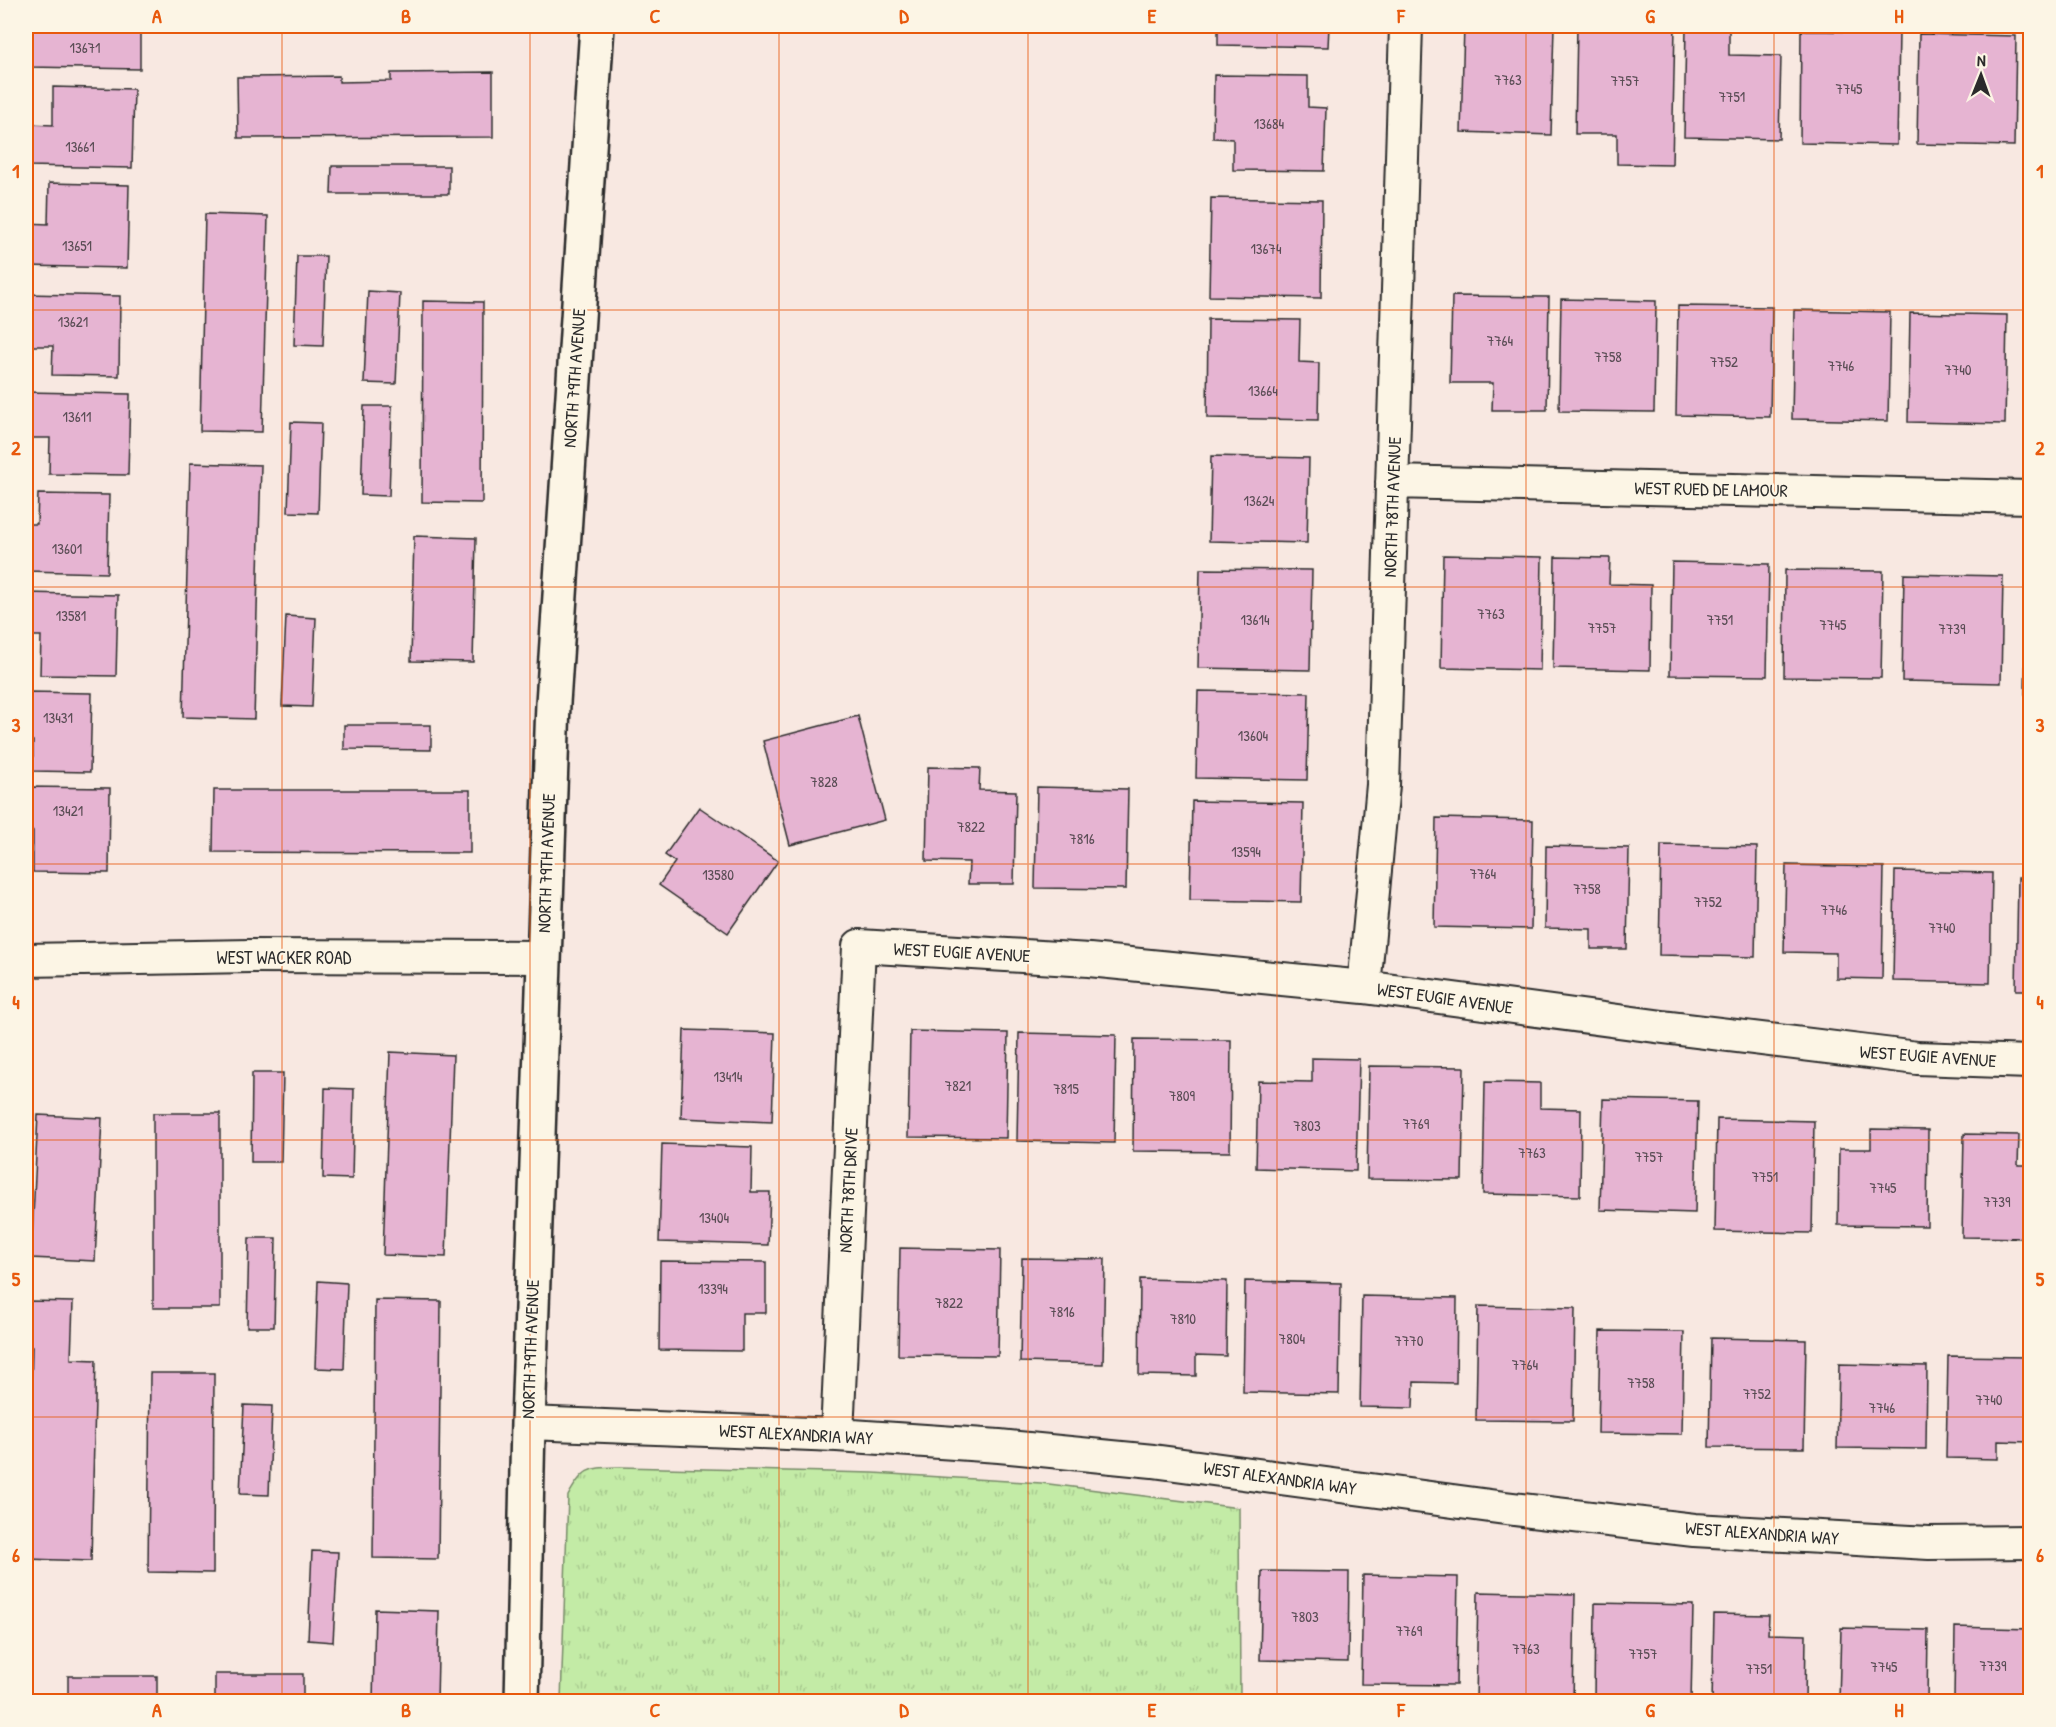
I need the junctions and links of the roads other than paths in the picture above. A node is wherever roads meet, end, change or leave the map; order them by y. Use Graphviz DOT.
graph roads {
  1 [pos="597,26"];
  2 [pos="1406,26"];
  3 [pos="1392,482"];
  4 [pos="2031,497"];
  5 [pos="859,946"];
  6 [pos="543,957"];
  7 [pos="26,960"];
  8 [pos="1364,987"];
  9 [pos="2031,1062"];
  10 [pos="528,1423"];
  11 [pos="837,1434"];
  12 [pos="2031,1542"];
  13 [pos="522,1701"];
  1 -- 6 [label="street, NORTH 79TH AVENUE"];
  2 -- 3 [label="street, NORTH 78TH AVENUE"];
  3 -- 4 [label="street, WEST RUED DE LAMOUR"];
  3 -- 8 [label="street, NORTH 78TH AVENUE"];
  5 -- 8 [label="street, WEST EUGIE AVENUE"];
  5 -- 11 [label="street, NORTH 78TH DRIVE"];
  6 -- 7 [label="street, WEST WACKER ROAD"];
  6 -- 10 [label="street, NORTH 79TH AVENUE"];
  8 -- 9 [label="street, WEST EUGIE AVENUE"];
  10 -- 11 [label="street, WEST ALEXANDRIA WAY"];
  10 -- 13 [label="street, NORTH 79TH AVENUE"];
  11 -- 12 [label="street, WEST ALEXANDRIA WAY"];
}
